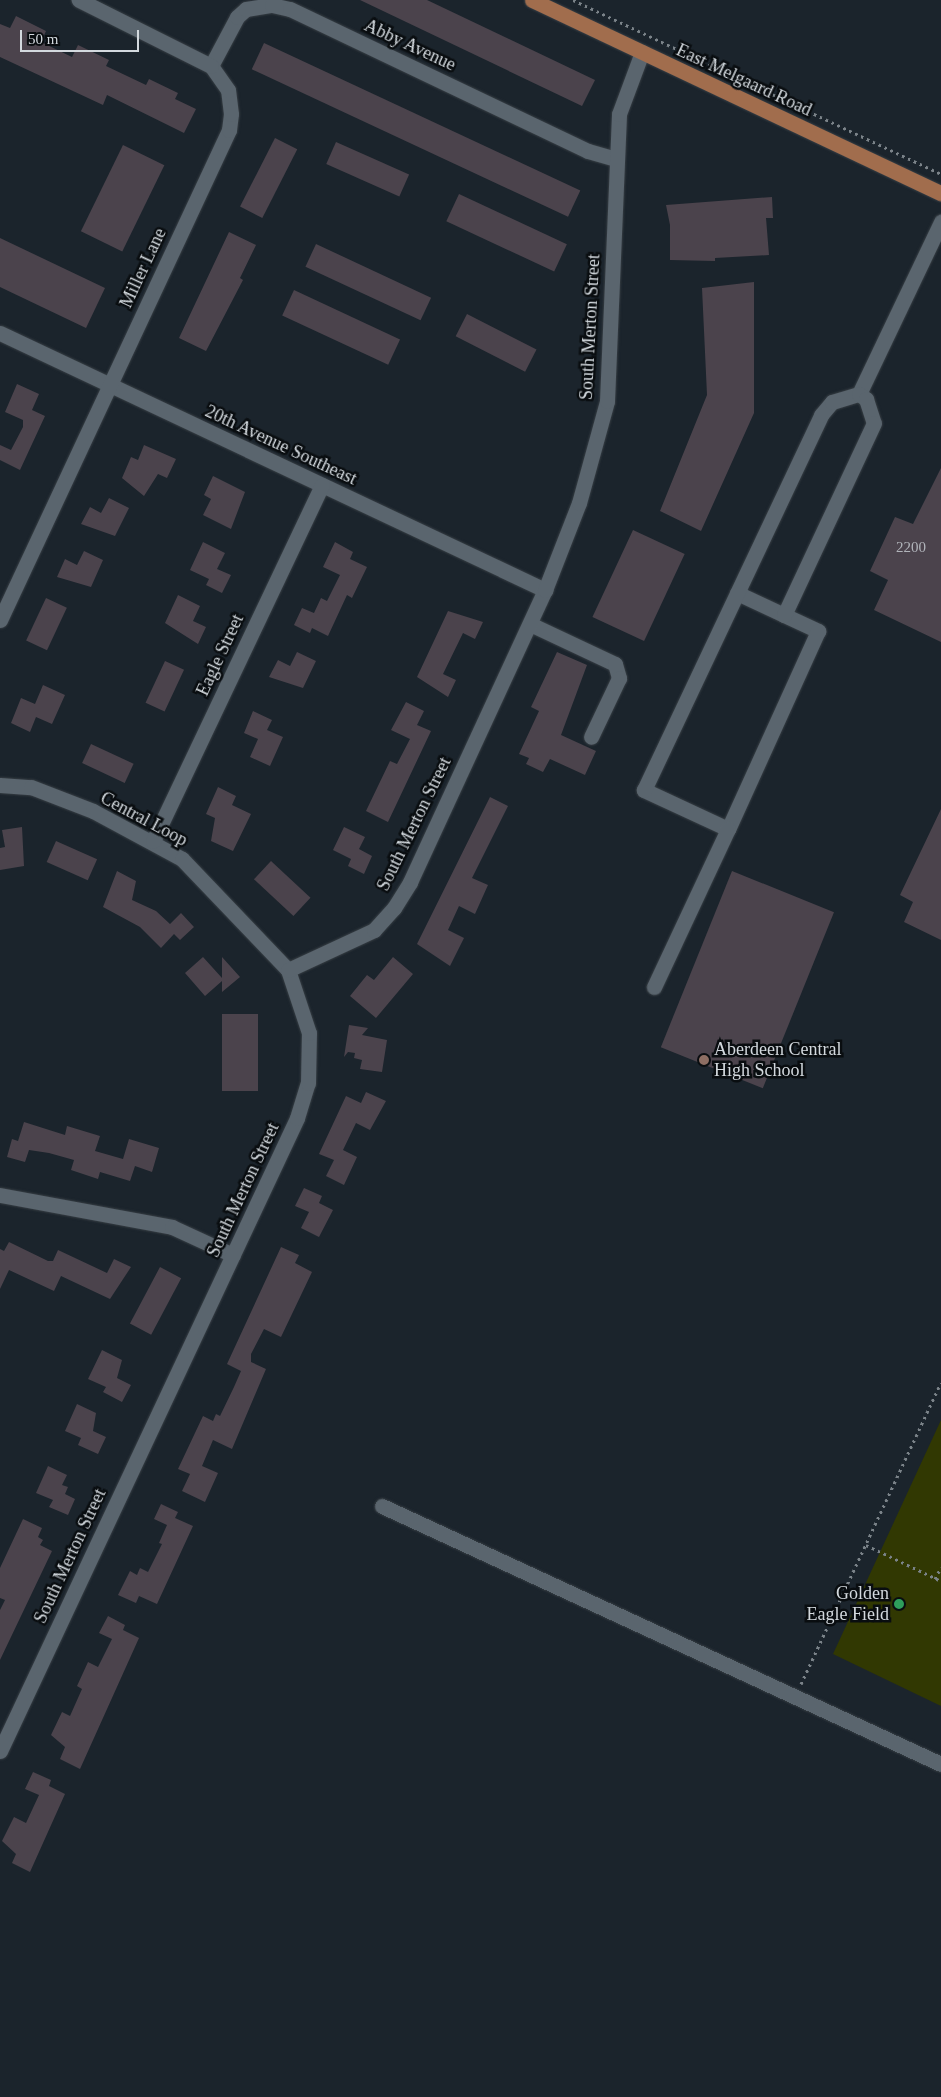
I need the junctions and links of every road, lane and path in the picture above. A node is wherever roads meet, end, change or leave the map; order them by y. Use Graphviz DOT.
graph roads {
  1 [pos="78,0"];
  2 [pos="532,0"];
  3 [pos="573,0"];
  4 [pos="642,52"];
  5 [pos="211,66"];
  6 [pos="616,159"];
  7 [pos="941,174"];
  8 [pos="941,193"];
  9 [pos="941,222"];
  10 [pos="0,334"];
  11 [pos="109,385"];
  12 [pos="859,394"];
  13 [pos="322,485"];
  14 [pos="545,590"];
  15 [pos="737,593"];
  16 [pos="784,615"];
  17 [pos="0,620"];
  18 [pos="530,624"];
  19 [pos="591,737"];
  20 [pos="0,785"];
  21 [pos="728,829"];
  22 [pos="153,841"];
  23 [pos="288,970"];
  24 [pos="654,987"];
  25 [pos="0,1195"];
  26 [pos="233,1255"];
  27 [pos="941,1383"];
  28 [pos="382,1506"];
  29 [pos="866,1545"];
  30 [pos="941,1567"];
  31 [pos="935,1579"];
  32 [pos="941,1581"];
  33 [pos="795,1697"];
  34 [pos="7,1719"];
  35 [pos="0,1750"];
  36 [pos="941,1764"];
  1 -- 5 [label="street, Miller Lane"];
  2 -- 4 [label="main road, East Melgaard Road"];
  3 -- 7 [label="path"];
  4 -- 6 [label="street, South Merton Street"];
  4 -- 8 [label="main road, East Melgaard Road"];
  5 -- 6 [label="street, Abby Avenue"];
  5 -- 11 [label="street, Miller Lane"];
  6 -- 14 [label="street, South Merton Street"];
  9 -- 12 [label="street"];
  10 -- 11 [label="street, 20th Avenue Southeast"];
  11 -- 13 [label="street, 20th Avenue Southeast"];
  11 -- 17 [label="street, Miller Lane"];
  12 -- 15 [label="street"];
  12 -- 16 [label="street"];
  13 -- 14 [label="street, 20th Avenue Southeast"];
  13 -- 22 [label="street, Eagle Street"];
  14 -- 18 [label="street, South Merton Street"];
  15 -- 16 [label="street"];
  15 -- 21 [label="street"];
  16 -- 21 [label="street"];
  18 -- 19 [label="street"];
  18 -- 23 [label="street, South Merton Street"];
  20 -- 22 [label="street, Central Loop"];
  21 -- 24 [label="street"];
  22 -- 23 [label="street, Central Loop"];
  23 -- 26 [label="street, South Merton Street"];
  25 -- 26 [label="street"];
  26 -- 34 [label="street, South Merton Street"];
  27 -- 29 [label="path"];
  28 -- 33 [label="street"];
  29 -- 31 [label="path"];
  29 -- 33 [label="path"];
  30 -- 31 [label="path"];
  31 -- 32 [label="path"];
  33 -- 36 [label="street"];
  34 -- 35 [label="street, South Merton Street"];
}
